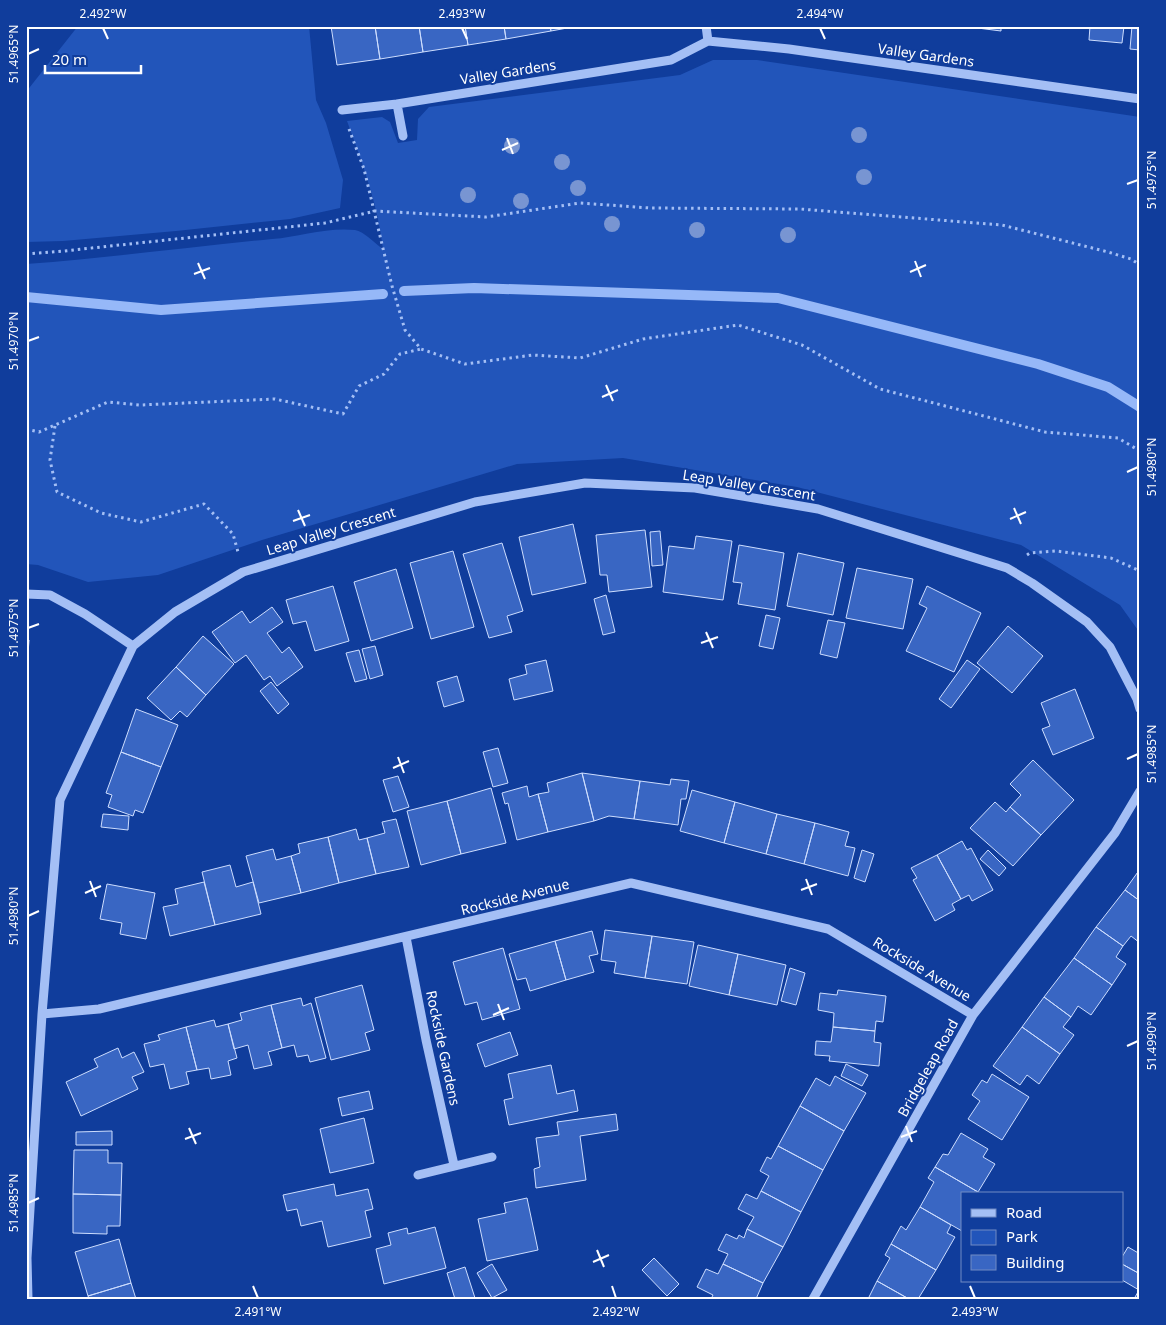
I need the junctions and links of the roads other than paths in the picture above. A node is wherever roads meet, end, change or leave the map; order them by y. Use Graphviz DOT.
graph roads {
  1 [pos="706,26"];
  2 [pos="708,41"];
  3 [pos="1140,99"];
  4 [pos="397,104"];
  5 [pos="342,110"];
  6 [pos="403,136"];
  7 [pos="26,594"];
  8 [pos="133,646"];
  9 [pos="1140,709"];
  10 [pos="1140,791"];
  11 [pos="406,937"];
  12 [pos="42,1014"];
  13 [pos="974,1015"];
  14 [pos="492,1156"];
  15 [pos="454,1165"];
  16 [pos="418,1175"];
  17 [pos="28,1299"];
  18 [pos="813,1299"];
  1 -- 2 [label="street"];
  2 -- 3 [label="street, Valley Gardens"];
  2 -- 4 [label="street, Valley Gardens"];
  4 -- 5 [label="street, Valley Gardens"];
  4 -- 6 [label="street"];
  7 -- 8 [label="street"];
  8 -- 9 [label="street, Leap Valley Crescent"];
  8 -- 12 [label="street, Leap Valley Crescent"];
  10 -- 13 [label="street, Bridgeleap Road"];
  11 -- 12 [label="street, Rockside Avenue"];
  11 -- 13 [label="street, Rockside Avenue"];
  11 -- 15 [label="street, Rockside Gardens"];
  12 -- 17 [label="street, Leap Valley Crescent"];
  13 -- 18 [label="street, Bridgeleap Road"];
  14 -- 15 [label="street"];
  15 -- 16 [label="street"];
}
